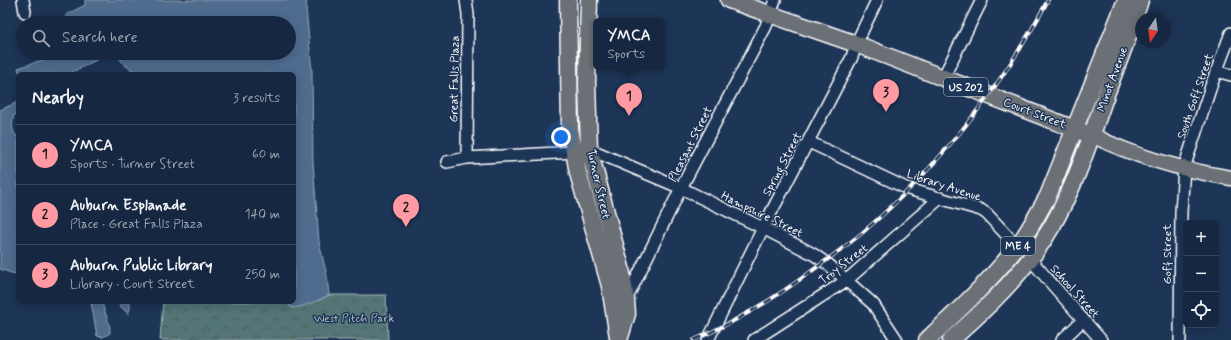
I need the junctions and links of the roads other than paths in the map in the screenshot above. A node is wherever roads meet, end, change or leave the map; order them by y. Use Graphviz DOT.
graph roads {
  1 [pos="23,0"];
  2 [pos="466,0"];
  3 [pos="568,0"];
  4 [pos="588,0"];
  5 [pos="729,0"];
  6 [pos="877,0"];
  7 [pos="982,0"];
  8 [pos="1126,0"];
  9 [pos="1140,0"];
  10 [pos="772,7"];
  11 [pos="25,12"];
  12 [pos="1231,33"];
  13 [pos="856,44"];
  14 [pos="1216,71"];
  15 [pos="1231,75"];
  16 [pos="943,78"];
  17 [pos="1076,129"];
  18 [pos="1092,135"];
  19 [pos="809,142"];
  20 [pos="581,150"];
  21 [pos="466,158"];
  22 [pos="447,162"];
  23 [pos="1184,168"];
  24 [pos="1231,178"];
  25 [pos="682,188"];
  26 [pos="940,198"];
  27 [pos="763,228"];
  28 [pos="1018,246"];
  29 [pos="1030,260"];
  30 [pos="847,280"];
  31 [pos="626,300"];
  32 [pos="1083,320"];
  33 [pos="619,340"];
  34 [pos="708,340"];
  35 [pos="754,340"];
  36 [pos="897,340"];
  37 [pos="927,340"];
  38 [pos="951,340"];
  39 [pos="1062,340"];
  40 [pos="1102,340"];
  41 [pos="1180,340"];
  1 -- 11 [label="street"];
  2 -- 21 [label="street, Great Falls Plaza"];
  3 -- 20 [label="highway, Turner Street"];
  4 -- 20 [label="highway, Turner Street"];
  5 -- 10 [label="highway, Court Street / US 202"];
  6 -- 13 [label="street, Spring Street"];
  7 -- 16 [label="street"];
  8 -- 17 [label="highway, Minot Avenue"];
  9 -- 18 [label="highway, Minot Avenue"];
  10 -- 13 [label="highway, Court Street / US 202"];
  10 -- 25 [label="street, Pleasant Street"];
  12 -- 14 [label="street, South Goff Street"];
  13 -- 16 [label="highway, Court Street / US 202"];
  13 -- 19 [label="street, Spring Street"];
  14 -- 15 [label="street"];
  14 -- 23 [label="street, South Goff Street"];
  16 -- 17 [label="highway, Court Street / US 202"];
  17 -- 18 [label="highway, Court Street / US 202"];
  17 -- 28 [label="highway, ME 4"];
  18 -- 23 [label="main road, Court Street"];
  18 -- 29 [label="highway, ME 4"];
  19 -- 26 [label="street, Library Avenue"];
  19 -- 27 [label="street, Spring Street"];
  20 -- 21 [label="street"];
  20 -- 25 [label="street, Hampshire Street"];
  20 -- 31 [label="highway, Turner Street"];
  20 -- 33 [label="highway, Turner Street"];
  21 -- 22 [label="street"];
  23 -- 24 [label="main road, Court Street"];
  23 -- 41 [label="street, Goff Street"];
  25 -- 27 [label="street, Hampshire Street"];
  25 -- 31 [label="street, Pleasant Street"];
  26 -- 28 [label="street, Library Avenue"];
  26 -- 30 [label="street, Troy Street"];
  27 -- 30 [label="street, Hampshire Street"];
  27 -- 34 [label="street, Spring Street"];
  28 -- 37 [label="highway, ME 4"];
  29 -- 32 [label="street, School Street"];
  29 -- 38 [label="highway, ME 4"];
  30 -- 35 [label="street, Troy Street"];
  30 -- 36 [label="street, Hampshire Street"];
  31 -- 33 [label="highway, Turner Street"];
  32 -- 39 [label="street"];
  32 -- 40 [label="street, School Street"];
}
